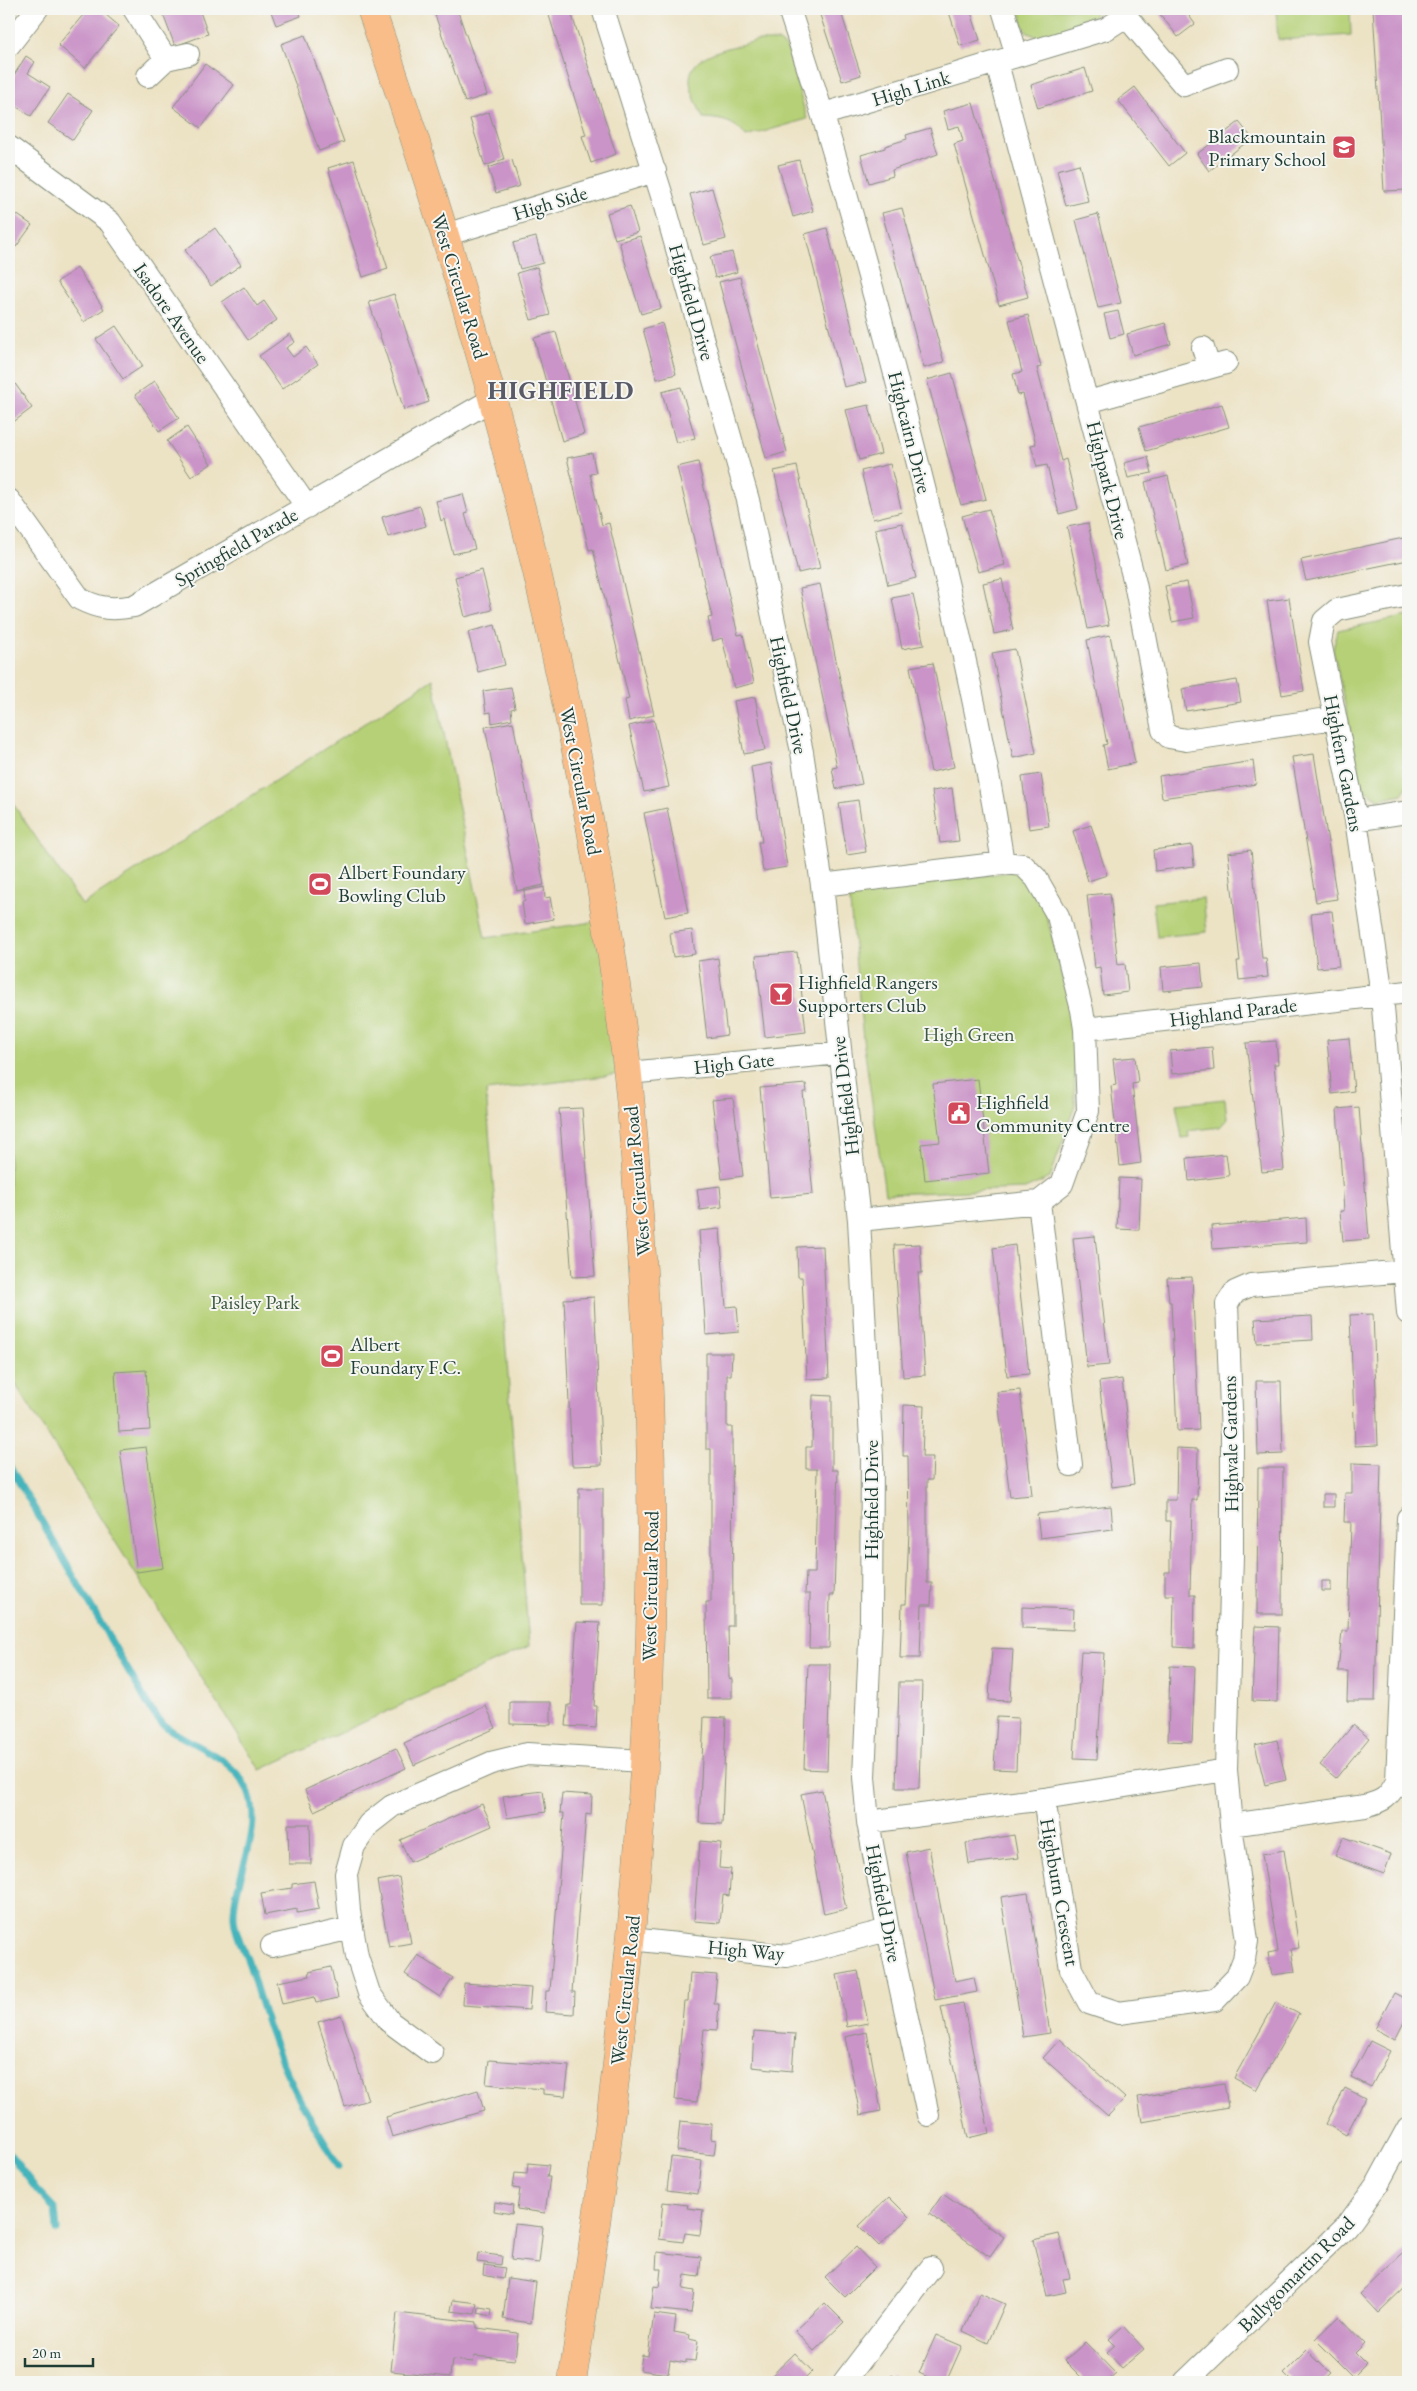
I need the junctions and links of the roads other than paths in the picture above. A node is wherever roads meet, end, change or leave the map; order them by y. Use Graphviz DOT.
graph roads {
  1 [pos="37,9"];
  2 [pos="134,9"];
  3 [pos="371,9"];
  4 [pos="603,9"];
  5 [pos="789,9"];
  6 [pos="1003,9"];
  7 [pos="1123,13"];
  8 [pos="9,45"];
  9 [pos="188,54"];
  10 [pos="166,59"];
  11 [pos="1007,60"];
  12 [pos="1228,69"];
  13 [pos="148,76"];
  14 [pos="824,114"];
  15 [pos="9,147"];
  16 [pos="655,171"];
  17 [pos="445,235"];
  18 [pos="1213,359"];
  19 [pos="493,399"];
  20 [pos="1088,402"];
  21 [pos="9,500"];
  22 [pos="307,507"];
  23 [pos="1408,595"];
  24 [pos="1334,718"];
  25 [pos="1408,812"];
  26 [pos="1356,820"];
  27 [pos="1003,863"];
  28 [pos="822,885"];
  29 [pos="1408,992"];
  30 [pos="1382,994"];
  31 [pos="1085,1029"];
  32 [pos="840,1053"];
  33 [pos="628,1073"];
  34 [pos="1403,1175"];
  35 [pos="1039,1202"];
  36 [pos="859,1220"];
  37 [pos="1404,1270"];
  38 [pos="1408,1313"];
  39 [pos="1071,1465"];
  40 [pos="1408,1518"];
  41 [pos="644,1761"];
  42 [pos="1226,1770"];
  43 [pos="1044,1799"];
  44 [pos="868,1822"];
  45 [pos="1231,1825"];
  46 [pos="352,1928"];
  47 [pos="888,1930"];
  48 [pos="631,1939"];
  49 [pos="272,1946"];
  50 [pos="432,2052"];
  51 [pos="928,2115"];
  52 [pos="1408,2128"];
  53 [pos="931,2268"];
  54 [pos="572,2382"];
  55 [pos="844,2382"];
  56 [pos="1185,2382"];
  1 -- 8 [label="street"];
  2 -- 10 [label="street"];
  3 -- 17 [label="highway, West Circular Road"];
  4 -- 16 [label="street, Highfield Drive"];
  5 -- 14 [label="street, Highcairn Drive"];
  6 -- 11 [label="street, Highpark Drive"];
  7 -- 11 [label="street, High Link"];
  7 -- 12 [label="street"];
  9 -- 10 [label="street"];
  10 -- 13 [label="street"];
  11 -- 14 [label="street, High Link"];
  11 -- 20 [label="street, Highpark Drive"];
  14 -- 27 [label="street, Highcairn Drive"];
  15 -- 22 [label="street, Isadore Avenue"];
  16 -- 17 [label="street, High Side"];
  16 -- 28 [label="street, Highfield Drive"];
  17 -- 19 [label="highway, West Circular Road"];
  18 -- 20 [label="street"];
  19 -- 22 [label="street, Springfield Parade"];
  19 -- 33 [label="highway, West Circular Road"];
  20 -- 24 [label="street, Highpark Drive"];
  21 -- 22 [label="street, Springfield Parade"];
  23 -- 24 [label="street, Highfern Gardens"];
  24 -- 26 [label="street, Highfern Gardens"];
  25 -- 26 [label="street"];
  26 -- 30 [label="street, Highfern Gardens"];
  27 -- 28 [label="street"];
  27 -- 31 [label="street"];
  28 -- 32 [label="street, Highfield Drive"];
  29 -- 30 [label="street"];
  30 -- 31 [label="street, Highland Parade"];
  30 -- 34 [label="street, Highfern Gardens"];
  31 -- 35 [label="street"];
  32 -- 33 [label="street, High Gate"];
  32 -- 36 [label="street, Highfield Drive"];
  33 -- 41 [label="highway, West Circular Road"];
  34 -- 37 [label="street, Highfern Gardens"];
  35 -- 36 [label="street"];
  35 -- 39 [label="street"];
  36 -- 44 [label="street, Highfield Drive"];
  37 -- 38 [label="street, Highfern Gardens"];
  37 -- 42 [label="street, Highvale Gardens"];
  40 -- 45 [label="street"];
  41 -- 46 [label="street"];
  41 -- 48 [label="highway, West Circular Road"];
  42 -- 43 [label="street"];
  42 -- 45 [label="street, Highburn Crescent"];
  43 -- 44 [label="street"];
  43 -- 45 [label="street, Highburn Crescent"];
  44 -- 47 [label="street, Highfield Drive"];
  46 -- 49 [label="street"];
  46 -- 50 [label="street"];
  47 -- 48 [label="street, High Way"];
  47 -- 51 [label="street, Highfield Drive"];
  48 -- 54 [label="highway, West Circular Road"];
  52 -- 56 [label="street, Ballygomartin Road"];
  53 -- 55 [label="street"];
}
